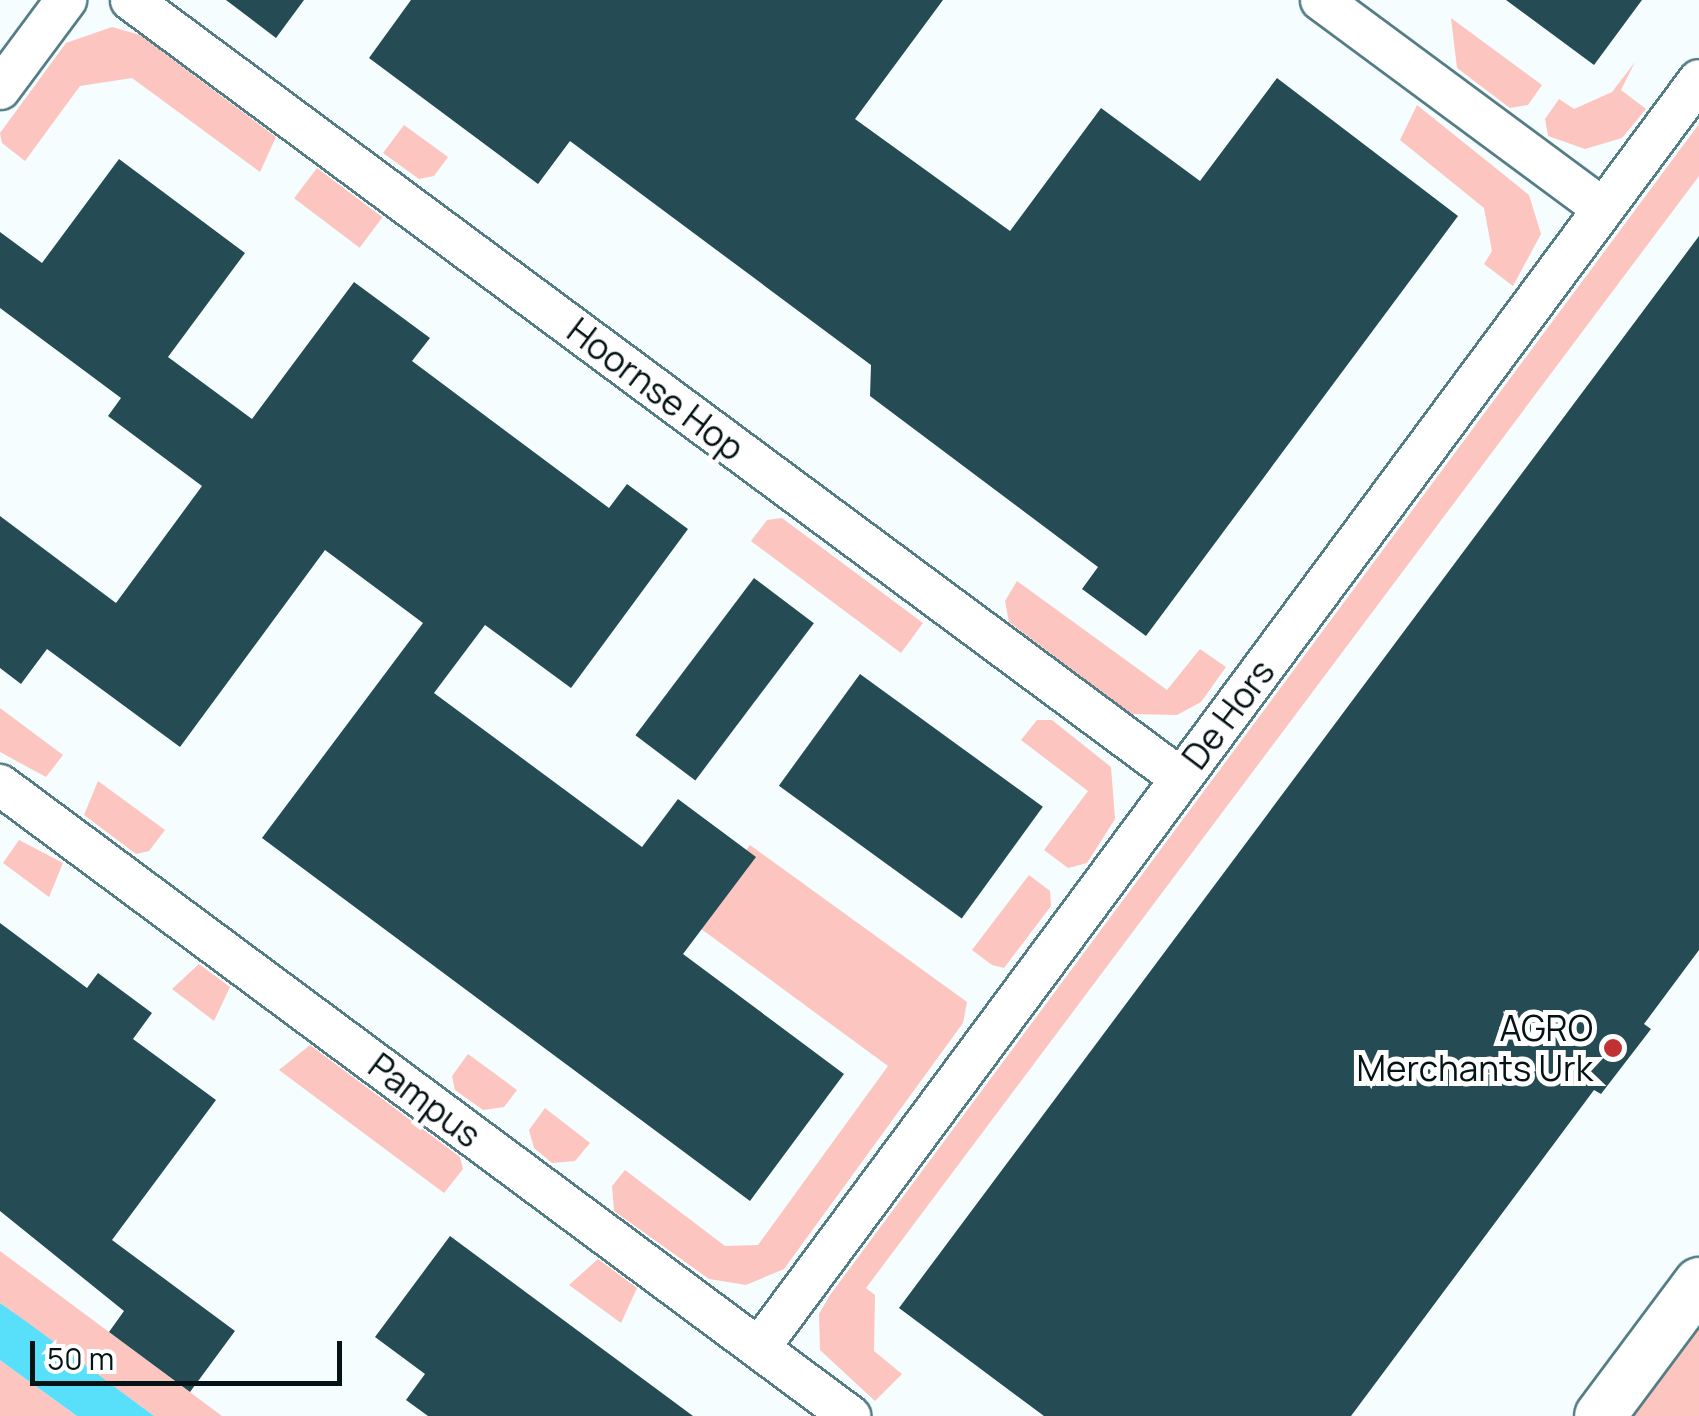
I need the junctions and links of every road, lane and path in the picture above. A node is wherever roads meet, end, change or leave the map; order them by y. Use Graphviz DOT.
graph roads {
  1 [pos="66,0"];
  2 [pos="131,0"];
  3 [pos="1322,0"];
  4 [pos="1699,80"];
  5 [pos="0,89"];
  6 [pos="1603,209"];
  7 [pos="1180,778"];
  8 [pos="0,785"];
  9 [pos="1699,1282"];
  10 [pos="758,1348"];
  11 [pos="850,1416"];
  12 [pos="1600,1416"];
  1 -- 5 [label="street"];
  2 -- 7 [label="street, Hoornse Hop"];
  3 -- 6 [label="street"];
  4 -- 6 [label="street, De Hors"];
  6 -- 7 [label="street, De Hors"];
  7 -- 10 [label="street, De Hors"];
  8 -- 10 [label="street, Pampus"];
  9 -- 12 [label="street"];
  10 -- 11 [label="street, Pampus"];
}
